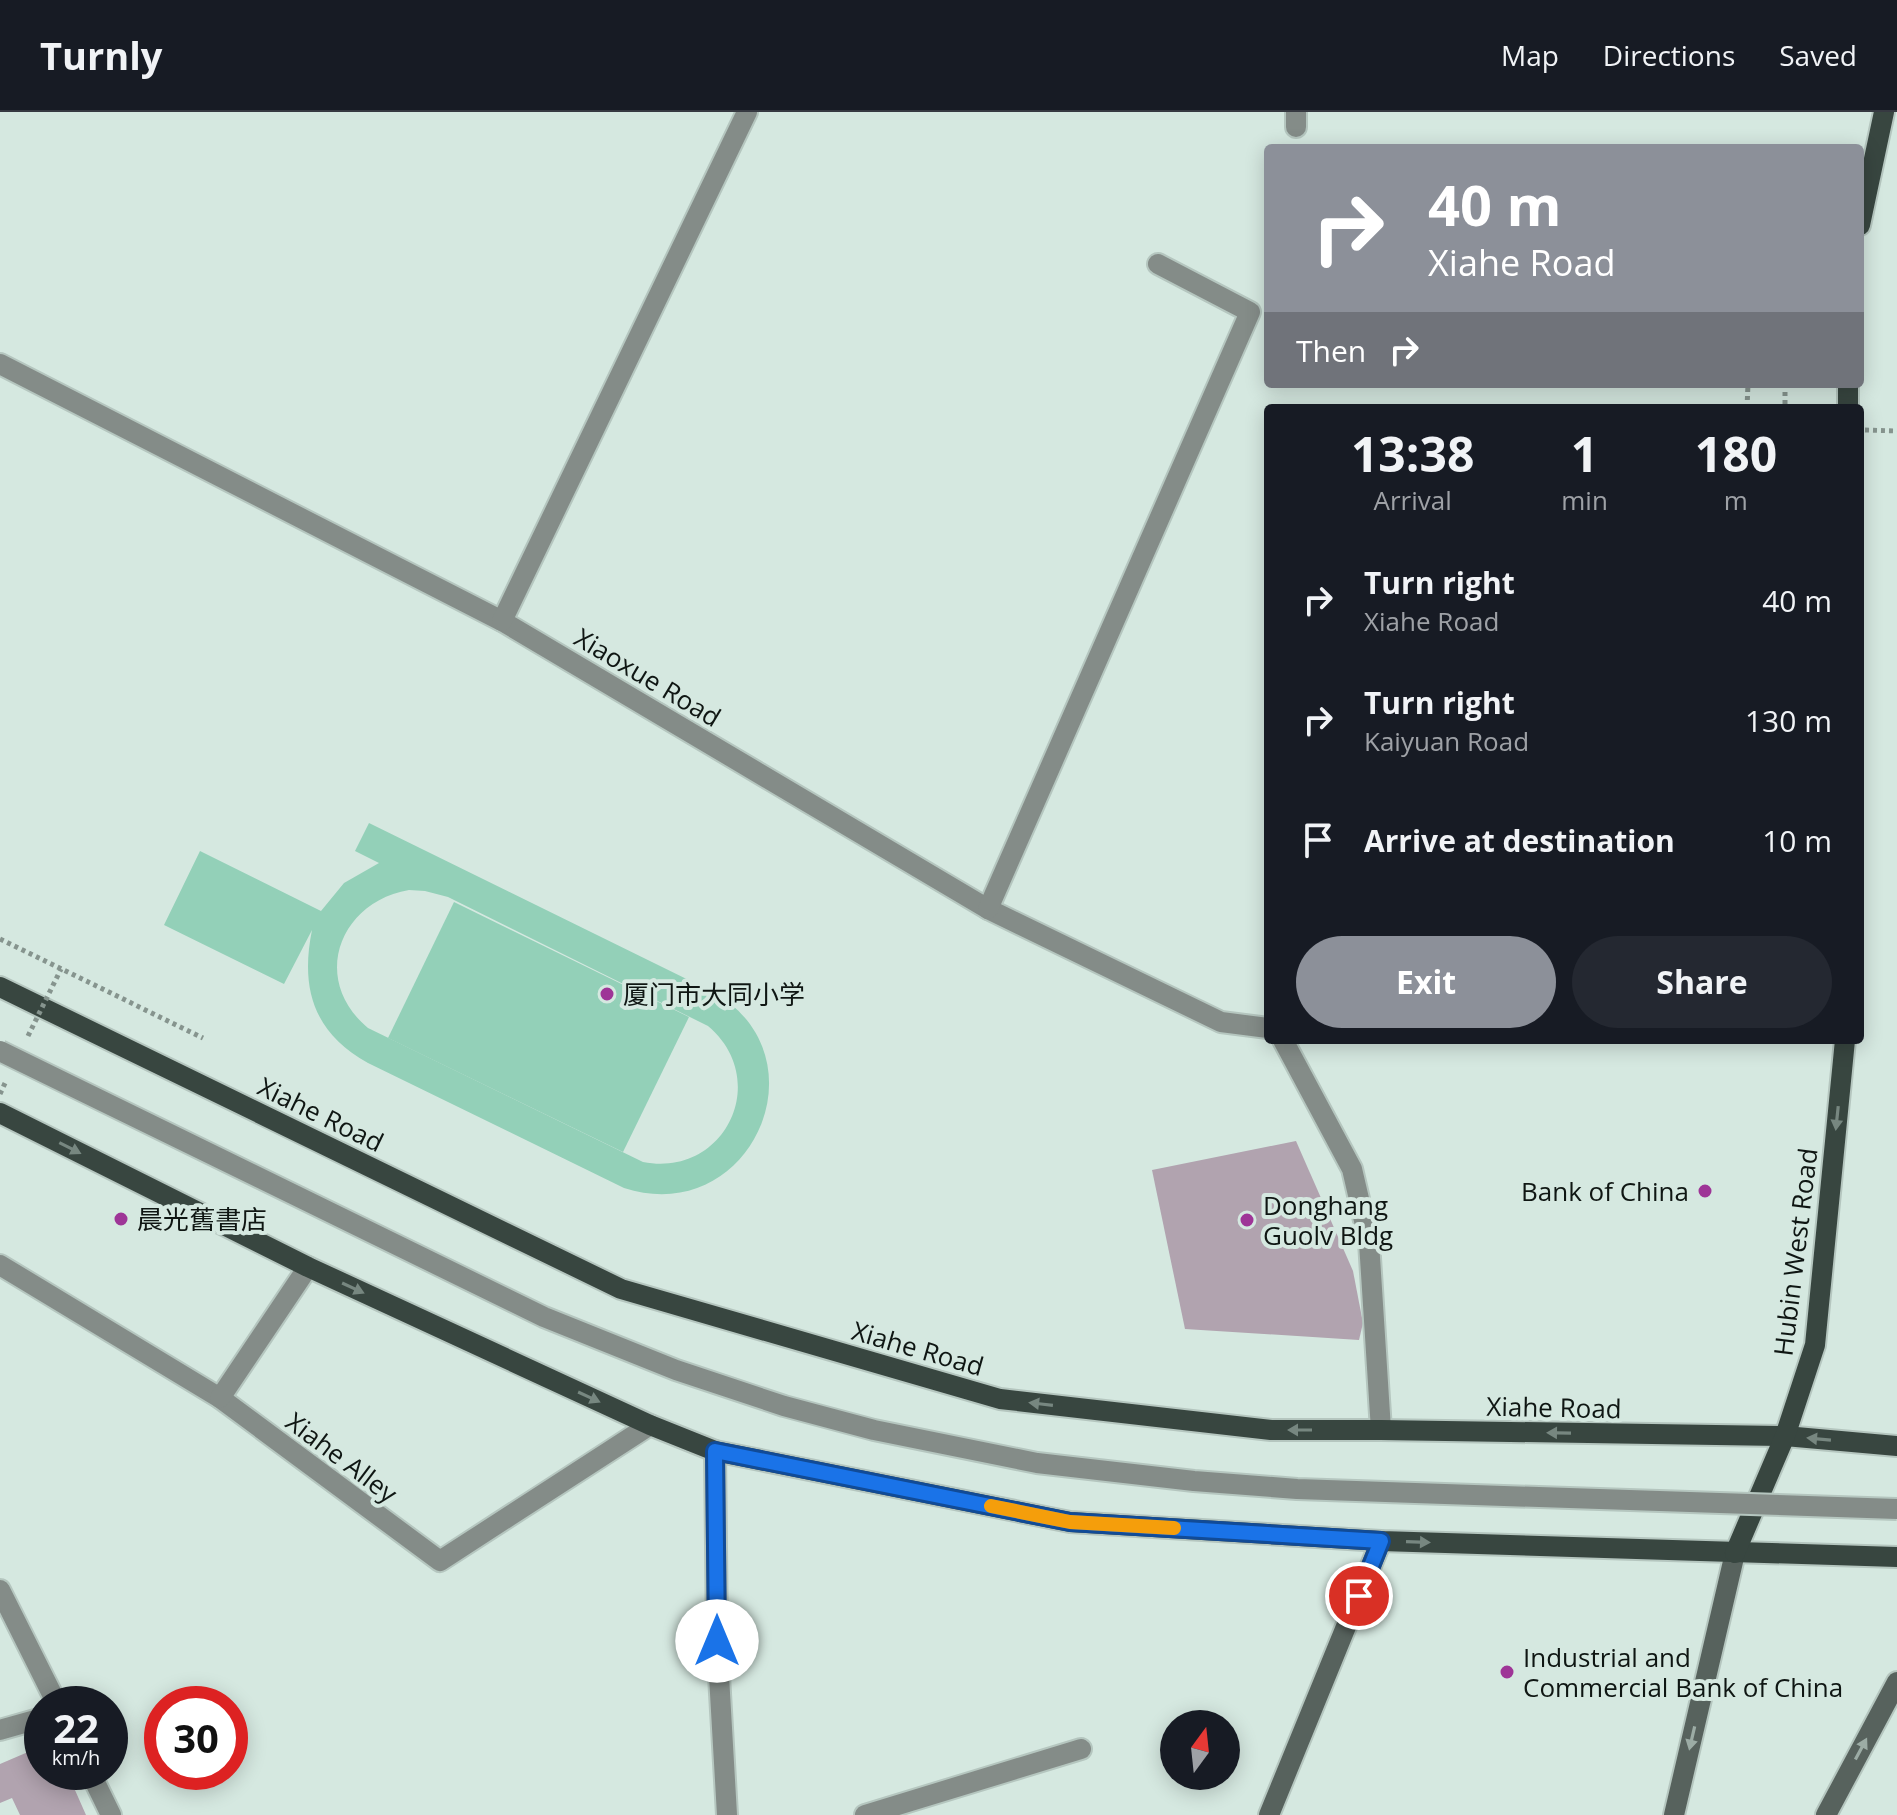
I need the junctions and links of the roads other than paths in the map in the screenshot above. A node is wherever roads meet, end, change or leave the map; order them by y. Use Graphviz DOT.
graph roads {
  1 [pos="747,112"];
  2 [pos="1884,112"];
  3 [pos="1864,206"];
  4 [pos="1158,264"];
  5 [pos="0,364"];
  6 [pos="502,621"];
  7 [pos="988,909"];
  8 [pos="0,987"];
  9 [pos="1264,1027"];
  10 [pos="1285,1044"];
  11 [pos="1845,1044"];
  12 [pos="0,1051"];
  13 [pos="0,1113"];
  14 [pos="0,1265"];
  15 [pos="308,1267"];
  16 [pos="220,1398"];
  17 [pos="650,1425"];
  18 [pos="1381,1430"];
  19 [pos="1785,1436"];
  20 [pos="1897,1446"];
  21 [pos="715,1451"];
  22 [pos="1897,1509"];
  23 [pos="1381,1541"];
  24 [pos="1735,1553"];
  25 [pos="1897,1557"];
  26 [pos="0,1590"];
  27 [pos="1897,1682"];
  28 [pos="48,1686"];
  29 [pos="24,1723"];
  30 [pos="0,1730"];
  31 [pos="1081,1749"];
  32 [pos="99,1790"];
  33 [pos="111,1815"];
  34 [pos="727,1815"];
  35 [pos="865,1815"];
  36 [pos="1269,1815"];
  37 [pos="1674,1815"];
  38 [pos="1826,1815"];
  1 -- 6 [label="street"];
  2 -- 3 [label="main road"];
  4 -- 7 [label="street"];
  5 -- 6 [label="street, Xiaoxue Road"];
  6 -- 7 [label="street, Xiaoxue Road"];
  7 -- 9 [label="street, Xiaoxue Road"];
  18 -- 8 [label="main road, Xiahe Road, one-way"];
  10 -- 18 [label="street"];
  11 -- 19 [label="main road, Hubin West Road, one-way"];
  12 -- 22 [label="street, bridge"];
  13 -- 15 [label="main road, one-way"];
  14 -- 16 [label="street, Xiahe Alley"];
  15 -- 16 [label="street"];
  15 -- 17 [label="main road, one-way"];
  16 -- 17 [label="street, Xiahe Alley"];
  17 -- 21 [label="main road"];
  19 -- 18 [label="main road, Xiahe Road, one-way"];
  20 -- 19 [label="main road, Xiahe Road, one-way"];
  19 -- 24 [label="main road, Hubin West Road"];
  21 -- 23 [label="main road"];
  21 -- 34 [label="street"];
  23 -- 24 [label="main road, one-way"];
  23 -- 36 [label="main road"];
  24 -- 25 [label="main road"];
  24 -- 37 [label="main road, one-way"];
  26 -- 28 [label="street"];
  38 -- 27 [label="main road, one-way"];
  29 -- 30 [label="street"];
  31 -- 35 [label="street"];
  32 -- 33 [label="street"];
}
